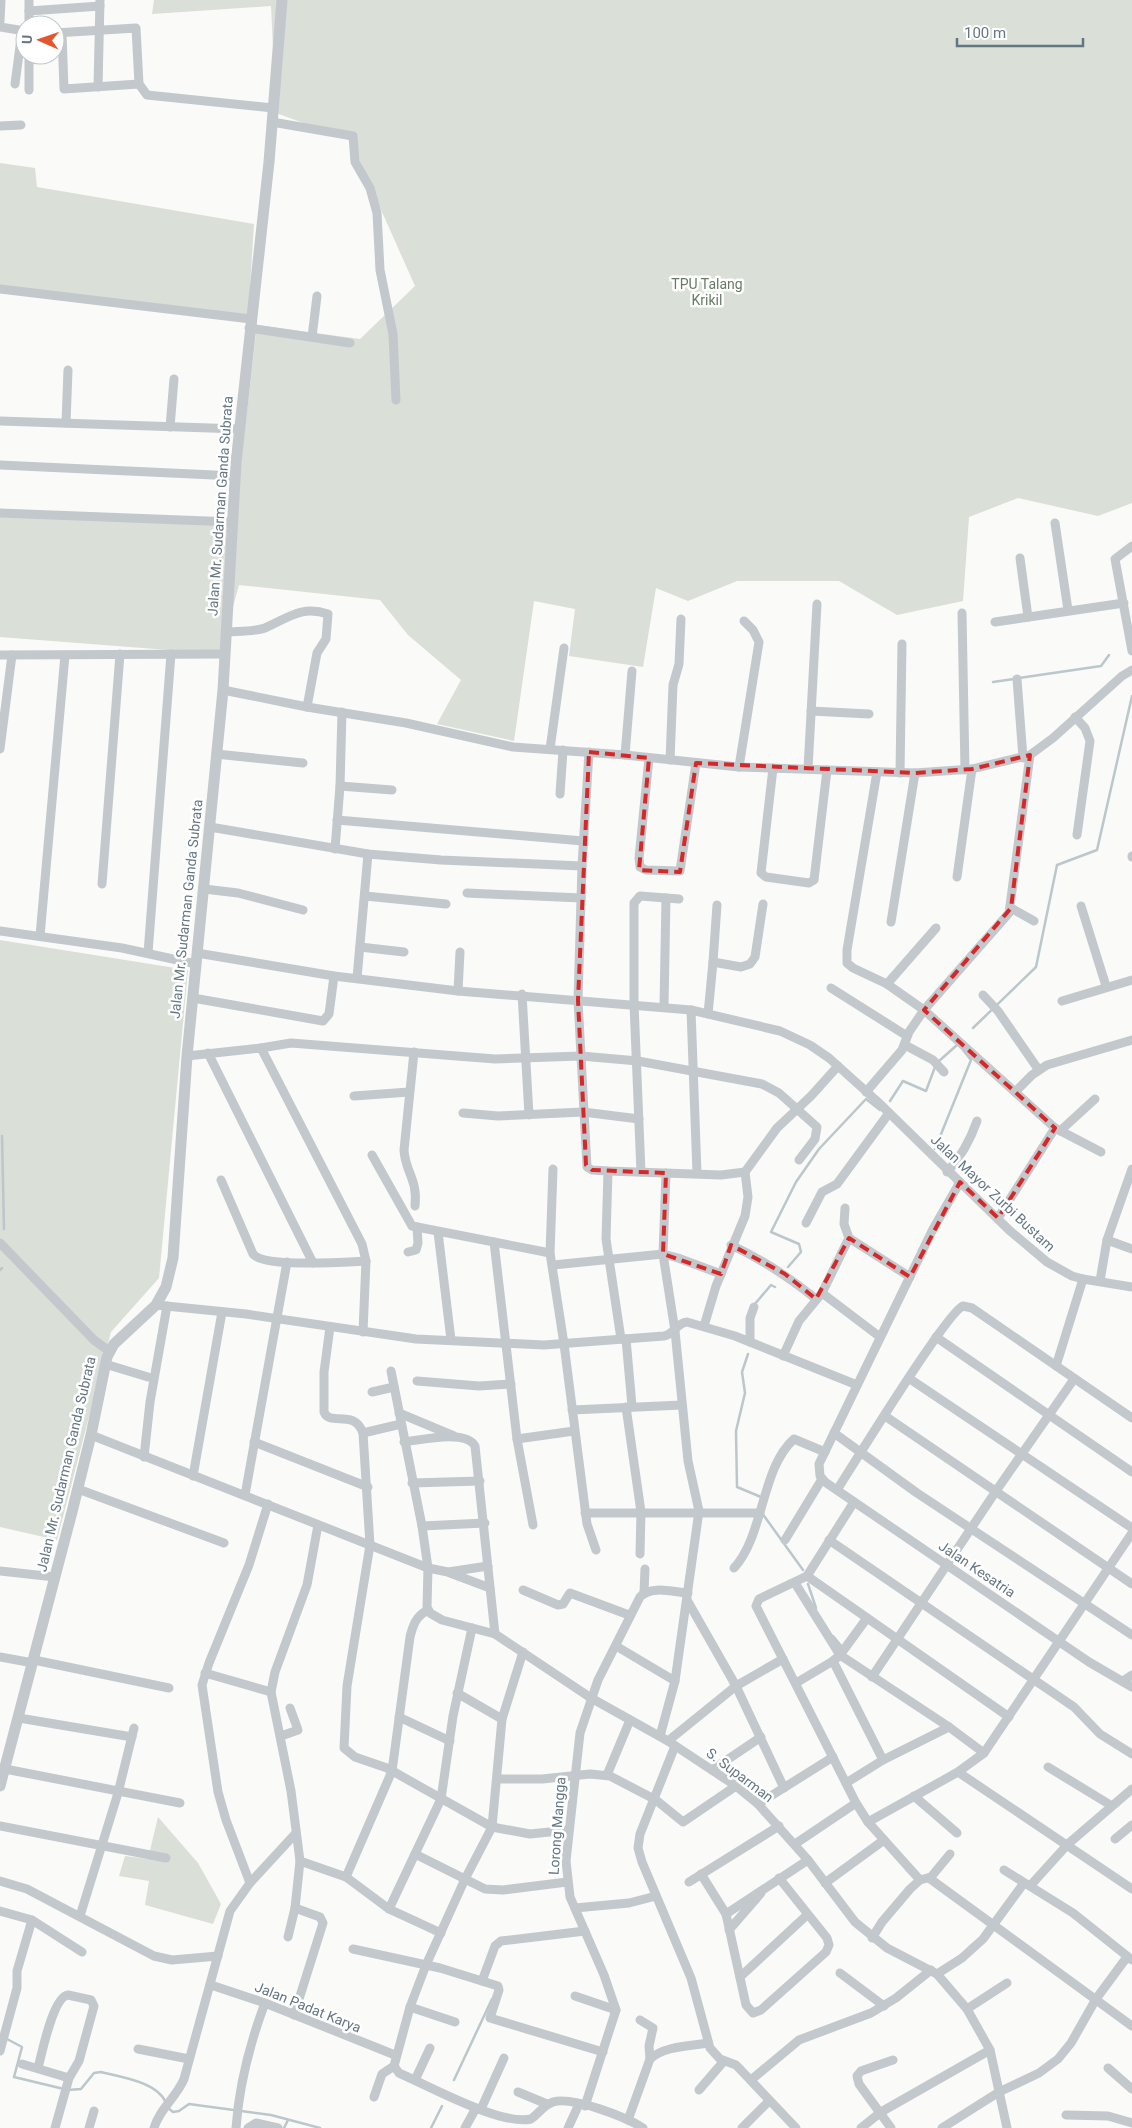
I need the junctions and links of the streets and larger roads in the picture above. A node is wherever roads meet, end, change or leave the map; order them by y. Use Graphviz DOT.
graph roads {
  1 [pos="1,0"];
  2 [pos="28,0"];
  3 [pos="282,0"];
  4 [pos="100,3"];
  5 [pos="50,4"];
  6 [pos="29,11"];
  7 [pos="28,15"];
  8 [pos="0,21"];
  9 [pos="0,28"];
  10 [pos="15,29"];
  11 [pos="99,31"];
  12 [pos="65,33"];
  13 [pos="19,65"];
  14 [pos="29,65"];
  15 [pos="62,65"];
  16 [pos="15,84"];
  17 [pos="139,84"];
  18 [pos="98,87"];
  19 [pos="29,90"];
  20 [pos="273,108"];
  21 [pos="272,122"];
  22 [pos="21,124"];
  23 [pos="0,126"];
  24 [pos="0,289"];
  25 [pos="317,296"];
  26 [pos="250,324"];
  27 [pos="312,337"];
  28 [pos="350,343"];
  29 [pos="68,370"];
  30 [pos="174,379"];
  31 [pos="396,400"];
  32 [pos="0,421"];
  33 [pos="66,423"];
  34 [pos="170,427"];
  35 [pos="240,429"];
  36 [pos="0,465"];
  37 [pos="235,476"];
  38 [pos="0,512"];
  39 [pos="232,522"];
  40 [pos="1055,522"];
  41 [pos="1132,546"];
  42 [pos="1020,558"];
  43 [pos="1124,602"];
  44 [pos="818,604"];
  45 [pos="1068,610"];
  46 [pos="962,613"];
  47 [pos="1028,617"];
  48 [pos="680,619"];
  49 [pos="744,621"];
  50 [pos="995,622"];
  51 [pos="226,632"];
  52 [pos="902,644"];
  53 [pos="564,648"];
  54 [pos="1132,650"];
  55 [pos="120,654"];
  56 [pos="171,654"];
  57 [pos="225,654"];
  58 [pos="0,655"];
  59 [pos="12,655"];
  60 [pos="65,656"];
  61 [pos="1132,670"];
  62 [pos="632,671"];
  63 [pos="1017,679"];
  64 [pos="222,690"];
  65 [pos="307,707"];
  66 [pos="812,711"];
  67 [pos="342,712"];
  68 [pos="869,714"];
  69 [pos="1075,717"];
  70 [pos="0,749"];
  71 [pos="550,749"];
  72 [pos="563,750"];
  73 [pos="589,752"];
  74 [pos="216,754"];
  75 [pos="625,755"];
  76 [pos="1026,756"];
  77 [pos="649,758"];
  78 [pos="670,760"];
  79 [pos="696,762"];
  80 [pos="303,763"];
  81 [pos="739,767"];
  82 [pos="773,768"];
  83 [pos="808,769"];
  84 [pos="827,770"];
  85 [pos="969,770"];
  86 [pos="877,772"];
  87 [pos="915,773"];
  88 [pos="900,774"];
  89 [pos="340,786"];
  90 [pos="392,790"];
  91 [pos="560,794"];
  92 [pos="337,820"];
  93 [pos="210,827"];
  94 [pos="1077,835"];
  95 [pos="583,841"];
  96 [pos="335,849"];
  97 [pos="368,854"];
  98 [pos="582,866"];
  99 [pos="957,877"];
  100 [pos="102,884"];
  101 [pos="204,889"];
  102 [pos="467,893"];
  103 [pos="365,896"];
  104 [pos="581,898"];
  105 [pos="666,898"];
  106 [pos="679,899"];
  107 [pos="446,904"];
  108 [pos="763,904"];
  109 [pos="716,905"];
  110 [pos="1082,906"];
  111 [pos="1011,908"];
  112 [pos="303,910"];
  113 [pos="1034,921"];
  114 [pos="891,922"];
  115 [pos="936,928"];
  116 [pos="0,931"];
  117 [pos="40,936"];
  118 [pos="360,947"];
  119 [pos="148,952"];
  120 [pos="404,952"];
  121 [pos="460,952"];
  122 [pos="196,958"];
  123 [pos="713,962"];
  124 [pos="334,976"];
  125 [pos="357,978"];
  126 [pos="1132,980"];
  127 [pos="887,984"];
  128 [pos="1106,986"];
  129 [pos="831,988"];
  130 [pos="458,991"];
  131 [pos="522,994"];
  132 [pos="983,995"];
  133 [pos="193,998"];
  134 [pos="578,1000"];
  135 [pos="1062,1001"];
  136 [pos="634,1004"];
  137 [pos="664,1006"];
  138 [pos="691,1010"];
  139 [pos="924,1010"];
  140 [pos="708,1014"];
  141 [pos="907,1036"];
  142 [pos="1132,1040"];
  143 [pos="905,1045"];
  144 [pos="261,1048"];
  145 [pos="414,1052"];
  146 [pos="208,1053"];
  147 [pos="187,1056"];
  148 [pos="581,1056"];
  149 [pos="525,1058"];
  150 [pos="638,1061"];
  151 [pos="838,1066"];
  152 [pos="1038,1069"];
  153 [pos="693,1070"];
  154 [pos="944,1072"];
  155 [pos="409,1092"];
  156 [pos="866,1092"];
  157 [pos="1014,1092"];
  158 [pos="354,1096"];
  159 [pos="1095,1099"];
  160 [pos="798,1109"];
  161 [pos="583,1112"];
  162 [pos="462,1113"];
  163 [pos="889,1113"];
  164 [pos="529,1115"];
  165 [pos="639,1119"];
  166 [pos="977,1121"];
  167 [pos="1058,1129"];
  168 [pos="1101,1152"];
  169 [pos="372,1154"];
  170 [pos="799,1160"];
  171 [pos="553,1169"];
  172 [pos="1132,1169"];
  173 [pos="608,1171"];
  174 [pos="641,1172"];
  175 [pos="745,1172"];
  176 [pos="947,1172"];
  177 [pos="666,1173"];
  178 [pos="697,1173"];
  179 [pos="221,1180"];
  180 [pos="960,1182"];
  181 [pos="415,1206"];
  182 [pos="845,1208"];
  183 [pos="998,1218"];
  184 [pos="806,1223"];
  185 [pos="417,1227"];
  186 [pos="438,1232"];
  187 [pos="849,1238"];
  188 [pos="1107,1240"];
  189 [pos="494,1242"];
  190 [pos="0,1243"];
  191 [pos="731,1245"];
  192 [pos="1132,1249"];
  193 [pos="408,1252"];
  194 [pos="550,1253"];
  195 [pos="663,1254"];
  196 [pos="608,1259"];
  197 [pos="366,1261"];
  198 [pos="287,1262"];
  199 [pos="313,1263"];
  200 [pos="552,1265"];
  201 [pos="720,1274"];
  202 [pos="910,1277"];
  203 [pos="1083,1279"];
  204 [pos="1100,1281"];
  205 [pos="1132,1287"];
  206 [pos="819,1296"];
  207 [pos="161,1305"];
  208 [pos="754,1307"];
  209 [pos="222,1312"];
  210 [pos="278,1320"];
  211 [pos="704,1326"];
  212 [pos="330,1327"];
  213 [pos="675,1331"];
  214 [pos="363,1332"];
  215 [pos="936,1336"];
  216 [pos="880,1337"];
  217 [pos="624,1339"];
  218 [pos="451,1340"];
  219 [pos="507,1342"];
  220 [pos="750,1342"];
  221 [pos="564,1344"];
  222 [pos="109,1351"];
  223 [pos="783,1356"];
  224 [pos="105,1364"];
  225 [pos="1056,1366"];
  226 [pos="391,1371"];
  227 [pos="148,1377"];
  228 [pos="910,1379"];
  229 [pos="1074,1379"];
  230 [pos="417,1381"];
  231 [pos="512,1384"];
  232 [pos="857,1385"];
  233 [pos="394,1387"];
  234 [pos="372,1392"];
  235 [pos="682,1405"];
  236 [pos="629,1406"];
  237 [pos="572,1410"];
  238 [pos="399,1413"];
  239 [pos="885,1416"];
  240 [pos="1049,1416"];
  241 [pos="1132,1418"];
  242 [pos="401,1424"];
  243 [pos="574,1431"];
  244 [pos="363,1433"];
  245 [pos="834,1433"];
  246 [pos="91,1435"];
  247 [pos="455,1436"];
  248 [pos="517,1439"];
  249 [pos="254,1442"];
  250 [pos="404,1442"];
  251 [pos="825,1452"];
  252 [pos="861,1452"];
  253 [pos="1024,1453"];
  254 [pos="144,1458"];
  255 [pos="1132,1472"];
  256 [pos="193,1476"];
  257 [pos="822,1480"];
  258 [pos="480,1481"];
  259 [pos="412,1483"];
  260 [pos="368,1488"];
  261 [pos="78,1489"];
  262 [pos="837,1490"];
  263 [pos="996,1491"];
  264 [pos="245,1495"];
  265 [pos="854,1502"];
  266 [pos="268,1504"];
  267 [pos="699,1511"];
  268 [pos="585,1512"];
  269 [pos="641,1512"];
  270 [pos="760,1513"];
  271 [pos="485,1523"];
  272 [pos="318,1525"];
  273 [pos="533,1525"];
  274 [pos="422,1526"];
  275 [pos="971,1528"];
  276 [pos="1132,1528"];
  277 [pos="1132,1533"];
  278 [pos="786,1540"];
  279 [pos="829,1540"];
  280 [pos="224,1543"];
  281 [pos="370,1545"];
  282 [pos="596,1550"];
  283 [pos="640,1554"];
  284 [pos="946,1565"];
  285 [pos="488,1566"];
  286 [pos="428,1568"];
  287 [pos="734,1568"];
  288 [pos="1108,1568"];
  289 [pos="645,1569"];
  290 [pos="0,1571"];
  291 [pos="448,1572"];
  292 [pos="807,1576"];
  293 [pos="55,1577"];
  294 [pos="795,1584"];
  295 [pos="1132,1584"];
  296 [pos="490,1588"];
  297 [pos="523,1590"];
  298 [pos="644,1592"];
  299 [pos="687,1597"];
  300 [pos="920,1603"];
  301 [pos="1084,1603"];
  302 [pos="428,1610"];
  303 [pos="630,1615"];
  304 [pos="867,1618"];
  305 [pos="472,1628"];
  306 [pos="495,1634"];
  307 [pos="1132,1635"];
  308 [pos="896,1639"];
  309 [pos="1059,1641"];
  310 [pos="616,1646"];
  311 [pos="523,1652"];
  312 [pos="0,1657"];
  313 [pos="837,1658"];
  314 [pos="783,1659"];
  315 [pos="34,1661"];
  316 [pos="205,1673"];
  317 [pos="1132,1675"];
  318 [pos="872,1677"];
  319 [pos="1034,1680"];
  320 [pos="675,1681"];
  321 [pos="1123,1681"];
  322 [pos="796,1683"];
  323 [pos="736,1686"];
  324 [pos="1132,1687"];
  325 [pos="169,1688"];
  326 [pos="271,1692"];
  327 [pos="457,1693"];
  328 [pos="591,1698"];
  329 [pos="290,1708"];
  330 [pos="399,1716"];
  331 [pos="1009,1717"];
  332 [pos="19,1718"];
  333 [pos="502,1719"];
  334 [pos="630,1720"];
  335 [pos="949,1727"];
  336 [pos="281,1736"];
  337 [pos="761,1738"];
  338 [pos="450,1741"];
  339 [pos="668,1741"];
  340 [pos="984,1753"];
  341 [pos="1132,1754"];
  342 [pos="833,1757"];
  343 [pos="883,1760"];
  344 [pos="1048,1767"];
  345 [pos="5,1770"];
  346 [pos="712,1770"];
  347 [pos="392,1771"];
  348 [pos="958,1772"];
  349 [pos="574,1775"];
  350 [pos="607,1775"];
  351 [pos="498,1779"];
  352 [pos="846,1783"];
  353 [pos="0,1786"];
  354 [pos="736,1786"];
  355 [pos="784,1788"];
  356 [pos="1132,1789"];
  357 [pos="118,1793"];
  358 [pos="914,1796"];
  359 [pos="441,1799"];
  360 [pos="656,1800"];
  361 [pos="180,1803"];
  362 [pos="758,1804"];
  363 [pos="853,1805"];
  364 [pos="1112,1806"];
  365 [pos="868,1822"];
  366 [pos="1132,1825"];
  367 [pos="0,1826"];
  368 [pos="779,1826"];
  369 [pos="492,1827"];
  370 [pos="569,1830"];
  371 [pos="296,1833"];
  372 [pos="957,1833"];
  373 [pos="1115,1839"];
  374 [pos="884,1840"];
  375 [pos="795,1844"];
  376 [pos="1068,1844"];
  377 [pos="102,1847"];
  378 [pos="415,1854"];
  379 [pos="950,1854"];
  380 [pos="166,1858"];
  381 [pos="808,1860"];
  382 [pos="300,1861"];
  383 [pos="1004,1870"];
  384 [pos="701,1874"];
  385 [pos="346,1878"];
  386 [pos="465,1878"];
  387 [pos="779,1878"];
  388 [pos="925,1879"];
  389 [pos="0,1882"];
  390 [pos="566,1882"];
  391 [pos="688,1882"];
  392 [pos="250,1883"];
  393 [pos="825,1883"];
  394 [pos="1027,1884"];
  395 [pos="766,1886"];
  396 [pos="1132,1890"];
  397 [pos="656,1896"];
  398 [pos="296,1908"];
  399 [pos="575,1908"];
  400 [pos="389,1909"];
  401 [pos="0,1911"];
  402 [pos="726,1914"];
  403 [pos="808,1915"];
  404 [pos="80,1916"];
  405 [pos="32,1920"];
  406 [pos="992,1927"];
  407 [pos="729,1930"];
  408 [pos="585,1932"];
  409 [pos="441,1933"];
  410 [pos="288,1937"];
  411 [pos="872,1938"];
  412 [pos="353,1949"];
  413 [pos="82,1952"];
  414 [pos="218,1956"];
  415 [pos="1129,1959"];
  416 [pos="426,1965"];
  417 [pos="934,1972"];
  418 [pos="840,1973"];
  419 [pos="740,1977"];
  420 [pos="482,1981"];
  421 [pos="1007,1983"];
  422 [pos="211,1985"];
  423 [pos="575,1996"];
  424 [pos="1096,1999"];
  425 [pos="265,2003"];
  426 [pos="884,2006"];
  427 [pos="410,2007"];
  428 [pos="967,2009"];
  429 [pos="616,2010"];
  430 [pos="294,2015"];
  431 [pos="640,2020"];
  432 [pos="455,2022"];
  433 [pos="1132,2026"];
  434 [pos="708,2043"];
  435 [pos="430,2048"];
  436 [pos="138,2049"];
  437 [pos="990,2050"];
  438 [pos="0,2052"];
  439 [pos="603,2052"];
  440 [pos="395,2055"];
  441 [pos="504,2058"];
  442 [pos="189,2059"];
  443 [pos="650,2059"];
  444 [pos="893,2060"];
  445 [pos="724,2061"];
  446 [pos="22,2064"];
  447 [pos="394,2066"];
  448 [pos="38,2068"];
  449 [pos="1108,2068"];
  450 [pos="415,2080"];
  451 [pos="751,2080"];
  452 [pos="68,2081"];
  453 [pos="1132,2089"];
  454 [pos="699,2090"];
  455 [pos="518,2092"];
  456 [pos="998,2092"];
  457 [pos="374,2097"];
  458 [pos="768,2101"];
  459 [pos="547,2104"];
  460 [pos="582,2105"];
  461 [pos="478,2109"];
  462 [pos="94,2110"];
  463 [pos="881,2112"];
  464 [pos="1066,2115"];
  465 [pos="1118,2118"];
  466 [pos="531,2123"];
  467 [pos="1132,2123"];
  468 [pos="631,2124"];
  469 [pos="55,2128"];
  470 [pos="89,2128"];
  471 [pos="154,2128"];
  472 [pos="236,2128"];
  473 [pos="248,2128"];
  474 [pos="278,2128"];
  475 [pos="465,2128"];
  476 [pos="568,2128"];
  477 [pos="643,2128"];
  478 [pos="742,2128"];
  479 [pos="796,2128"];
  480 [pos="861,2128"];
  481 [pos="891,2128"];
  482 [pos="942,2128"];
  483 [pos="1007,2128"];
  484 [pos="1115,2128"];
  1 -- 8 [label="street"];
  2 -- 6 [label="street"];
  3 -- 20 [label="street, Jalan Mr. Sudarman Ganda Subrata"];
  4 -- 5 [label="street"];
  4 -- 11 [label="street"];
  5 -- 6 [label="street"];
  6 -- 7 [label="street"];
  9 -- 10 [label="street"];
  11 -- 12 [label="street"];
  11 -- 17 [label="street"];
  11 -- 18 [label="street"];
  13 -- 16 [label="street"];
  14 -- 19 [label="street"];
  15 -- 18 [label="street"];
  17 -- 18 [label="street"];
  17 -- 20 [label="street"];
  20 -- 21 [label="street, Jalan Mr. Sudarman Ganda Subrata"];
  21 -- 26 [label="street, Jalan Mr. Sudarman Ganda Subrata"];
  21 -- 31 [label="street"];
  22 -- 23 [label="street"];
  24 -- 26 [label="street"];
  25 -- 27 [label="street"];
  26 -- 27 [label="street"];
  26 -- 35 [label="street, Jalan Mr. Sudarman Ganda Subrata"];
  27 -- 28 [label="street"];
  29 -- 33 [label="street"];
  30 -- 34 [label="street"];
  32 -- 33 [label="street"];
  33 -- 34 [label="street"];
  34 -- 35 [label="street"];
  35 -- 37 [label="street, Jalan Mr. Sudarman Ganda Subrata"];
  36 -- 37 [label="street"];
  37 -- 39 [label="street, Jalan Mr. Sudarman Ganda Subrata"];
  38 -- 39 [label="street"];
  39 -- 51 [label="street, Jalan Mr. Sudarman Ganda Subrata"];
  40 -- 45 [label="street"];
  41 -- 43 [label="street"];
  42 -- 47 [label="street"];
  43 -- 45 [label="street"];
  43 -- 54 [label="street"];
  44 -- 66 [label="street"];
  45 -- 47 [label="street"];
  46 -- 85 [label="street"];
  47 -- 50 [label="street"];
  48 -- 78 [label="street"];
  49 -- 81 [label="street"];
  51 -- 57 [label="street, Jalan Mr. Sudarman Ganda Subrata"];
  51 -- 65 [label="street"];
  52 -- 88 [label="street"];
  53 -- 71 [label="street"];
  55 -- 56 [label="street"];
  55 -- 60 [label="street"];
  55 -- 100 [label="street"];
  56 -- 57 [label="street"];
  56 -- 119 [label="street"];
  57 -- 64 [label="street, Jalan Mr. Sudarman Ganda Subrata"];
  58 -- 59 [label="street"];
  59 -- 60 [label="street"];
  59 -- 70 [label="street"];
  60 -- 117 [label="street"];
  61 -- 69 [label="street"];
  62 -- 75 [label="street"];
  63 -- 76 [label="street"];
  64 -- 65 [label="street"];
  64 -- 74 [label="street, Jalan Mr. Sudarman Ganda Subrata"];
  65 -- 67 [label="street"];
  66 -- 68 [label="street"];
  66 -- 83 [label="street"];
  67 -- 71 [label="street"];
  67 -- 89 [label="street"];
  69 -- 76 [label="street"];
  69 -- 94 [label="street"];
  71 -- 72 [label="street"];
  72 -- 73 [label="street"];
  72 -- 91 [label="street"];
  73 -- 75 [label="street"];
  73 -- 95 [label="street"];
  74 -- 80 [label="street"];
  74 -- 93 [label="street, Jalan Mr. Sudarman Ganda Subrata"];
  75 -- 77 [label="street"];
  76 -- 85 [label="street"];
  76 -- 111 [label="street"];
  77 -- 78 [label="street"];
  77 -- 79 [label="street"];
  78 -- 79 [label="street"];
  79 -- 81 [label="street"];
  81 -- 82 [label="street"];
  82 -- 83 [label="street"];
  82 -- 84 [label="street"];
  83 -- 84 [label="street"];
  84 -- 86 [label="street"];
  85 -- 87 [label="street"];
  85 -- 99 [label="street"];
  86 -- 88 [label="street"];
  86 -- 127 [label="street"];
  87 -- 88 [label="street"];
  87 -- 114 [label="street"];
  89 -- 90 [label="street"];
  89 -- 92 [label="street"];
  92 -- 95 [label="street"];
  92 -- 96 [label="street"];
  93 -- 96 [label="street"];
  93 -- 101 [label="street, Jalan Mr. Sudarman Ganda Subrata"];
  95 -- 98 [label="street"];
  96 -- 97 [label="street"];
  97 -- 98 [label="street"];
  97 -- 103 [label="street"];
  98 -- 104 [label="street"];
  101 -- 112 [label="street"];
  101 -- 122 [label="street, Jalan Mr. Sudarman Ganda Subrata"];
  102 -- 104 [label="street"];
  103 -- 107 [label="street"];
  103 -- 118 [label="street"];
  104 -- 134 [label="street"];
  105 -- 106 [label="street"];
  105 -- 136 [label="street"];
  105 -- 137 [label="street"];
  108 -- 123 [label="street"];
  109 -- 123 [label="street"];
  110 -- 128 [label="street"];
  111 -- 113 [label="street"];
  111 -- 139 [label="street"];
  115 -- 127 [label="street"];
  116 -- 117 [label="street, Jalan Mayor Zurbi Bustam"];
  117 -- 119 [label="street, Jalan Mayor Zurbi Bustam"];
  118 -- 120 [label="street"];
  118 -- 125 [label="street"];
  119 -- 122 [label="street, Jalan Mayor Zurbi Bustam"];
  121 -- 130 [label="street"];
  122 -- 124 [label="street, Jalan Mayor Zurbi Bustam"];
  122 -- 133 [label="street, Jalan Mr. Sudarman Ganda Subrata"];
  123 -- 140 [label="street"];
  124 -- 125 [label="street, Jalan Mayor Zurbi Bustam"];
  124 -- 133 [label="street"];
  125 -- 130 [label="street, Jalan Mayor Zurbi Bustam"];
  126 -- 128 [label="street"];
  127 -- 139 [label="street"];
  128 -- 135 [label="street"];
  129 -- 141 [label="street"];
  130 -- 131 [label="street, Jalan Mayor Zurbi Bustam"];
  131 -- 134 [label="street, Jalan Mayor Zurbi Bustam"];
  131 -- 149 [label="street"];
  132 -- 152 [label="street"];
  133 -- 147 [label="street, Jalan Mr. Sudarman Ganda Subrata"];
  134 -- 136 [label="street, Jalan Mayor Zurbi Bustam"];
  134 -- 148 [label="street"];
  136 -- 137 [label="street, Jalan Mayor Zurbi Bustam"];
  136 -- 150 [label="street"];
  137 -- 138 [label="street, Jalan Mayor Zurbi Bustam"];
  138 -- 140 [label="street, Jalan Mayor Zurbi Bustam"];
  138 -- 153 [label="street"];
  139 -- 141 [label="street"];
  139 -- 157 [label="street"];
  140 -- 151 [label="street, Jalan Mayor Zurbi Bustam"];
  141 -- 143 [label="street"];
  142 -- 152 [label="street"];
  143 -- 154 [label="street"];
  143 -- 156 [label="street"];
  144 -- 145 [label="street"];
  144 -- 146 [label="street"];
  144 -- 197 [label="street"];
  145 -- 149 [label="street"];
  145 -- 155 [label="street"];
  146 -- 147 [label="street"];
  146 -- 199 [label="street"];
  147 -- 207 [label="street, Jalan Mr. Sudarman Ganda Subrata"];
  148 -- 149 [label="street"];
  148 -- 150 [label="street"];
  148 -- 161 [label="street"];
  149 -- 164 [label="street"];
  150 -- 153 [label="street"];
  150 -- 165 [label="street"];
  151 -- 156 [label="street, Jalan Mayor Zurbi Bustam"];
  151 -- 160 [label="street"];
  152 -- 157 [label="street"];
  153 -- 160 [label="street"];
  153 -- 178 [label="street"];
  155 -- 158 [label="street"];
  155 -- 181 [label="street"];
  156 -- 163 [label="street, Jalan Mayor Zurbi Bustam"];
  157 -- 167 [label="street"];
  159 -- 167 [label="street"];
  160 -- 170 [label="street"];
  160 -- 175 [label="street"];
  161 -- 164 [label="street"];
  161 -- 165 [label="street"];
  161 -- 173 [label="street"];
  162 -- 164 [label="street"];
  163 -- 176 [label="street, Jalan Mayor Zurbi Bustam"];
  163 -- 184 [label="street"];
  165 -- 174 [label="street"];
  166 -- 176 [label="street"];
  167 -- 168 [label="street"];
  167 -- 183 [label="street"];
  169 -- 185 [label="street"];
  171 -- 194 [label="street"];
  172 -- 188 [label="street"];
  173 -- 174 [label="street"];
  173 -- 196 [label="street"];
  174 -- 177 [label="street"];
  175 -- 178 [label="street"];
  175 -- 191 [label="street"];
  176 -- 180 [label="street, Jalan Mayor Zurbi Bustam"];
  177 -- 178 [label="street"];
  177 -- 195 [label="street"];
  179 -- 198 [label="street"];
  180 -- 183 [label="street, Jalan Mayor Zurbi Bustam"];
  180 -- 202 [label="street"];
  182 -- 187 [label="street"];
  183 -- 203 [label="street, Jalan Mayor Zurbi Bustam"];
  185 -- 186 [label="street"];
  185 -- 193 [label="street"];
  186 -- 189 [label="street"];
  186 -- 218 [label="street"];
  187 -- 202 [label="street"];
  187 -- 206 [label="street"];
  188 -- 192 [label="street"];
  188 -- 204 [label="street"];
  189 -- 194 [label="street"];
  189 -- 219 [label="street"];
  190 -- 222 [label="street"];
  191 -- 201 [label="street"];
  191 -- 206 [label="street"];
  194 -- 200 [label="street"];
  195 -- 196 [label="street"];
  195 -- 201 [label="street"];
  195 -- 213 [label="street"];
  196 -- 200 [label="street"];
  196 -- 217 [label="street"];
  197 -- 199 [label="street"];
  197 -- 214 [label="street"];
  198 -- 199 [label="street"];
  198 -- 210 [label="street"];
  200 -- 221 [label="street"];
  201 -- 211 [label="street"];
  202 -- 216 [label="street"];
  203 -- 204 [label="street, Jalan Mayor Zurbi Bustam"];
  203 -- 225 [label="street"];
  204 -- 205 [label="street, Jalan Mayor Zurbi Bustam"];
  206 -- 216 [label="street"];
  206 -- 223 [label="street"];
  207 -- 209 [label="street"];
  207 -- 222 [label="street, Jalan Mr. Sudarman Ganda Subrata"];
  207 -- 254 [label="street"];
  208 -- 220 [label="street"];
  209 -- 210 [label="street"];
  209 -- 256 [label="street"];
  210 -- 212 [label="street"];
  210 -- 249 [label="street"];
  211 -- 213 [label="street"];
  211 -- 220 [label="street"];
  212 -- 214 [label="street"];
  212 -- 244 [label="street"];
  213 -- 217 [label="street"];
  213 -- 235 [label="street"];
  214 -- 218 [label="street"];
  215 -- 225 [label="street"];
  215 -- 228 [label="street"];
  215 -- 240 [label="street"];
  216 -- 232 [label="street"];
  217 -- 221 [label="street"];
  217 -- 236 [label="street"];
  218 -- 219 [label="street"];
  219 -- 221 [label="street"];
  219 -- 231 [label="street"];
  220 -- 223 [label="street"];
  221 -- 237 [label="street"];
  222 -- 224 [label="street, Jalan Mr. Sudarman Ganda Subrata"];
  223 -- 232 [label="street"];
  224 -- 227 [label="street"];
  224 -- 246 [label="street, Jalan Mr. Sudarman Ganda Subrata"];
  225 -- 229 [label="street"];
  226 -- 233 [label="street"];
  228 -- 239 [label="street"];
  228 -- 253 [label="street"];
  229 -- 240 [label="street"];
  229 -- 241 [label="street"];
  230 -- 231 [label="street"];
  231 -- 248 [label="street"];
  232 -- 245 [label="street"];
  233 -- 234 [label="street"];
  233 -- 238 [label="street"];
  235 -- 236 [label="street"];
  235 -- 267 [label="street"];
  236 -- 237 [label="street"];
  236 -- 269 [label="street"];
  237 -- 243 [label="street"];
  238 -- 242 [label="street"];
  238 -- 247 [label="street"];
  239 -- 252 [label="street"];
  239 -- 263 [label="street"];
  240 -- 253 [label="street"];
  240 -- 255 [label="street"];
  242 -- 244 [label="street"];
  242 -- 250 [label="street"];
  243 -- 248 [label="street"];
  243 -- 268 [label="street"];
  244 -- 260 [label="street"];
  245 -- 251 [label="street"];
  245 -- 252 [label="street"];
  246 -- 254 [label="street"];
  246 -- 261 [label="street, Jalan Mr. Sudarman Ganda Subrata"];
  247 -- 250 [label="street"];
  247 -- 258 [label="street"];
  248 -- 273 [label="street"];
  249 -- 260 [label="street"];
  249 -- 264 [label="street"];
  250 -- 259 [label="street"];
  251 -- 257 [label="street"];
  251 -- 270 [label="street"];
  252 -- 262 [label="street"];
  252 -- 275 [label="street"];
  253 -- 263 [label="street"];
  253 -- 276 [label="street"];
  254 -- 256 [label="street"];
  256 -- 264 [label="street"];
  257 -- 262 [label="street, Jalan Kesatria"];
  257 -- 278 [label="street"];
  258 -- 259 [label="street"];
  258 -- 271 [label="street"];
  259 -- 274 [label="street"];
  260 -- 281 [label="street"];
  261 -- 280 [label="street"];
  261 -- 293 [label="street, Jalan Mr. Sudarman Ganda Subrata"];
  262 -- 265 [label="street, Jalan Kesatria"];
  263 -- 275 [label="street"];
  263 -- 288 [label="street"];
  264 -- 266 [label="street"];
  265 -- 279 [label="street"];
  265 -- 284 [label="street, Jalan Kesatria"];
  266 -- 272 [label="street"];
  266 -- 316 [label="street"];
  267 -- 269 [label="street"];
  267 -- 270 [label="street"];
  267 -- 299 [label="street"];
  268 -- 269 [label="street"];
  268 -- 282 [label="street"];
  269 -- 283 [label="street"];
  270 -- 287 [label="street"];
  271 -- 274 [label="street"];
  271 -- 285 [label="street"];
  272 -- 281 [label="street"];
  272 -- 326 [label="street"];
  274 -- 286 [label="street"];
  275 -- 284 [label="street"];
  275 -- 301 [label="street"];
  277 -- 288 [label="street"];
  279 -- 292 [label="street"];
  279 -- 300 [label="street"];
  281 -- 286 [label="street"];
  281 -- 347 [label="street"];
  284 -- 300 [label="street"];
  284 -- 309 [label="street, Jalan Kesatria"];
  285 -- 291 [label="street"];
  285 -- 296 [label="street"];
  286 -- 291 [label="street"];
  286 -- 302 [label="street"];
  288 -- 295 [label="street"];
  288 -- 301 [label="street"];
  289 -- 298 [label="street"];
  290 -- 293 [label="street"];
  291 -- 296 [label="street"];
  292 -- 294 [label="street"];
  292 -- 304 [label="street"];
  293 -- 315 [label="street, Jalan Mr. Sudarman Ganda Subrata"];
  294 -- 313 [label="street"];
  294 -- 314 [label="street"];
  296 -- 306 [label="street"];
  297 -- 303 [label="street"];
  298 -- 299 [label="street"];
  298 -- 303 [label="street, Lorong Mangga"];
  299 -- 320 [label="street"];
  299 -- 323 [label="street"];
  300 -- 308 [label="street"];
  300 -- 319 [label="street"];
  301 -- 307 [label="street"];
  301 -- 309 [label="street"];
  302 -- 305 [label="street, S. Suparman"];
  302 -- 330 [label="street"];
  303 -- 310 [label="street, Lorong Mangga"];
  304 -- 308 [label="street"];
  304 -- 313 [label="street"];
  305 -- 306 [label="street, S. Suparman"];
  305 -- 327 [label="street"];
  306 -- 311 [label="street, S. Suparman"];
  308 -- 318 [label="street"];
  308 -- 331 [label="street"];
  309 -- 319 [label="street"];
  309 -- 321 [label="street, Jalan Kesatria"];
  310 -- 320 [label="street"];
  310 -- 328 [label="street, Lorong Mangga"];
  311 -- 328 [label="street, S. Suparman"];
  311 -- 333 [label="street"];
  312 -- 315 [label="street"];
  313 -- 318 [label="street"];
  313 -- 322 [label="street"];
  313 -- 343 [label="street"];
  314 -- 322 [label="street"];
  314 -- 323 [label="street"];
  315 -- 325 [label="street"];
  315 -- 332 [label="street, Jalan Mr. Sudarman Ganda Subrata"];
  316 -- 326 [label="street"];
  316 -- 392 [label="street"];
  317 -- 321 [label="street"];
  318 -- 335 [label="street"];
  319 -- 331 [label="street"];
  319 -- 341 [label="street"];
  320 -- 339 [label="street"];
  321 -- 324 [label="street, Jalan Kesatria"];
  322 -- 342 [label="street"];
  323 -- 337 [label="street"];
  323 -- 339 [label="street"];
  326 -- 336 [label="street"];
  327 -- 333 [label="street"];
  327 -- 338 [label="street"];
  328 -- 334 [label="street, S. Suparman"];
  328 -- 349 [label="street, Lorong Mangga"];
  329 -- 336 [label="street"];
  330 -- 338 [label="street"];
  330 -- 347 [label="street"];
  331 -- 340 [label="street"];
  332 -- 345 [label="street, Jalan Mr. Sudarman Ganda Subrata"];
  332 -- 357 [label="street"];
  333 -- 351 [label="street"];
  334 -- 339 [label="street, S. Suparman"];
  334 -- 350 [label="street"];
  335 -- 340 [label="street"];
  335 -- 343 [label="street"];
  336 -- 371 [label="street"];
  337 -- 346 [label="street"];
  337 -- 355 [label="street"];
  338 -- 359 [label="street"];
  339 -- 346 [label="street, S. Suparman"];
  339 -- 360 [label="street"];
  340 -- 348 [label="street"];
  342 -- 352 [label="street"];
  342 -- 355 [label="street"];
  343 -- 352 [label="street"];
  344 -- 364 [label="street"];
  345 -- 353 [label="street, Jalan Mr. Sudarman Ganda Subrata"];
  345 -- 357 [label="street"];
  346 -- 354 [label="street, S. Suparman"];
  347 -- 359 [label="street"];
  347 -- 385 [label="street"];
  348 -- 358 [label="street"];
  348 -- 376 [label="street"];
  349 -- 350 [label="street"];
  349 -- 351 [label="street"];
  349 -- 370 [label="street, Lorong Mangga"];
  350 -- 360 [label="street"];
  351 -- 369 [label="street"];
  352 -- 365 [label="street"];
  354 -- 360 [label="street"];
  354 -- 362 [label="street, S. Suparman"];
  355 -- 362 [label="street"];
  356 -- 364 [label="street"];
  357 -- 361 [label="street"];
  357 -- 377 [label="street"];
  358 -- 365 [label="street"];
  358 -- 372 [label="street"];
  359 -- 369 [label="street"];
  359 -- 378 [label="street"];
  360 -- 397 [label="street"];
  362 -- 368 [label="street, S. Suparman"];
  363 -- 375 [label="street"];
  364 -- 376 [label="street"];
  365 -- 374 [label="street"];
  366 -- 373 [label="street"];
  367 -- 377 [label="street"];
  368 -- 375 [label="street, S. Suparman"];
  368 -- 384 [label="street"];
  369 -- 370 [label="street"];
  369 -- 386 [label="street"];
  370 -- 390 [label="street, Lorong Mangga"];
  371 -- 382 [label="street"];
  371 -- 392 [label="street"];
  374 -- 388 [label="street"];
  374 -- 393 [label="street"];
  375 -- 381 [label="street, S. Suparman"];
  376 -- 394 [label="street"];
  376 -- 396 [label="street"];
  377 -- 380 [label="street"];
  377 -- 404 [label="street"];
  378 -- 386 [label="street"];
  378 -- 400 [label="street"];
  379 -- 388 [label="street"];
  381 -- 387 [label="street"];
  381 -- 393 [label="street, S. Suparman"];
  382 -- 385 [label="street"];
  382 -- 398 [label="street"];
  383 -- 394 [label="street"];
  384 -- 391 [label="street"];
  384 -- 402 [label="street"];
  385 -- 400 [label="street"];
  386 -- 390 [label="street"];
  386 -- 409 [label="street"];
  387 -- 395 [label="street"];
  387 -- 403 [label="street"];
  388 -- 406 [label="street"];
  388 -- 411 [label="street"];
  389 -- 404 [label="street"];
  390 -- 399 [label="street, Lorong Mangga"];
  392 -- 414 [label="street"];
  393 -- 411 [label="street, S. Suparman"];
  394 -- 406 [label="street"];
  394 -- 415 [label="street"];
  395 -- 402 [label="street"];
  395 -- 407 [label="street"];
  397 -- 399 [label="street"];
  397 -- 434 [label="street"];
  398 -- 410 [label="street"];
  398 -- 430 [label="street"];
  399 -- 408 [label="street, Lorong Mangga"];
  400 -- 409 [label="street"];
  401 -- 405 [label="street"];
  402 -- 407 [label="street"];
  403 -- 419 [label="street"];
  403 -- 419 [label="street"];
  404 -- 414 [label="street"];
  405 -- 413 [label="street"];
  405 -- 438 [label="street"];
  406 -- 417 [label="street"];
  406 -- 424 [label="street"];
  407 -- 419 [label="street"];
  408 -- 420 [label="street"];
  408 -- 429 [label="street, Lorong Mangga"];
  409 -- 416 [label="street"];
  411 -- 417 [label="street, S. Suparman"];
  412 -- 416 [label="street"];
  414 -- 422 [label="street"];
  415 -- 424 [label="street"];
  416 -- 420 [label="street"];
  416 -- 427 [label="street"];
  417 -- 426 [label="street"];
  417 -- 428 [label="street, S. Suparman"];
  418 -- 426 [label="street"];
  420 -- 439 [label="street"];
  421 -- 428 [label="street"];
  422 -- 425 [label="street, Jalan Padat Karya"];
  422 -- 442 [label="street"];
  423 -- 429 [label="street"];
  424 -- 433 [label="street"];
  424 -- 456 [label="street"];
  425 -- 430 [label="street, Jalan Padat Karya"];
  425 -- 472 [label="street"];
  426 -- 451 [label="street"];
  427 -- 432 [label="street"];
  427 -- 440 [label="street"];
  428 -- 437 [label="street, S. Suparman"];
  429 -- 439 [label="street"];
  430 -- 440 [label="street, Jalan Padat Karya"];
  431 -- 443 [label="street"];
  434 -- 443 [label="street"];
  434 -- 445 [label="street"];
  435 -- 450 [label="street"];
  436 -- 442 [label="street"];
  437 -- 456 [label="street, S. Suparman"];
  437 -- 463 [label="street"];
  439 -- 460 [label="street"];
  440 -- 447 [label="street"];
  441 -- 461 [label="street"];
  442 -- 471 [label="street"];
  443 -- 468 [label="street"];
  444 -- 463 [label="street"];
  445 -- 451 [label="street"];
  445 -- 454 [label="street"];
  446 -- 448 [label="street"];
  447 -- 450 [label="street"];
  447 -- 457 [label="street"];
  448 -- 452 [label="street"];
  448 -- 452 [label="street"];
  449 -- 453 [label="street"];
  450 -- 461 [label="street"];
  451 -- 458 [label="street"];
  452 -- 469 [label="street"];
  455 -- 459 [label="street"];
  456 -- 482 [label="street"];
  456 -- 483 [label="street, S. Suparman"];
  458 -- 478 [label="street"];
  458 -- 479 [label="street"];
  459 -- 460 [label="street"];
  459 -- 466 [label="street"];
  460 -- 468 [label="street"];
  460 -- 476 [label="street"];
  461 -- 466 [label="street"];
  461 -- 475 [label="street"];
  462 -- 470 [label="street"];
  463 -- 480 [label="street"];
  463 -- 481 [label="street"];
  464 -- 465 [label="street"];
  465 -- 467 [label="street"];
  465 -- 484 [label="street"];
  468 -- 477 [label="street"];
  473 -- 474 [label="street"];
}
